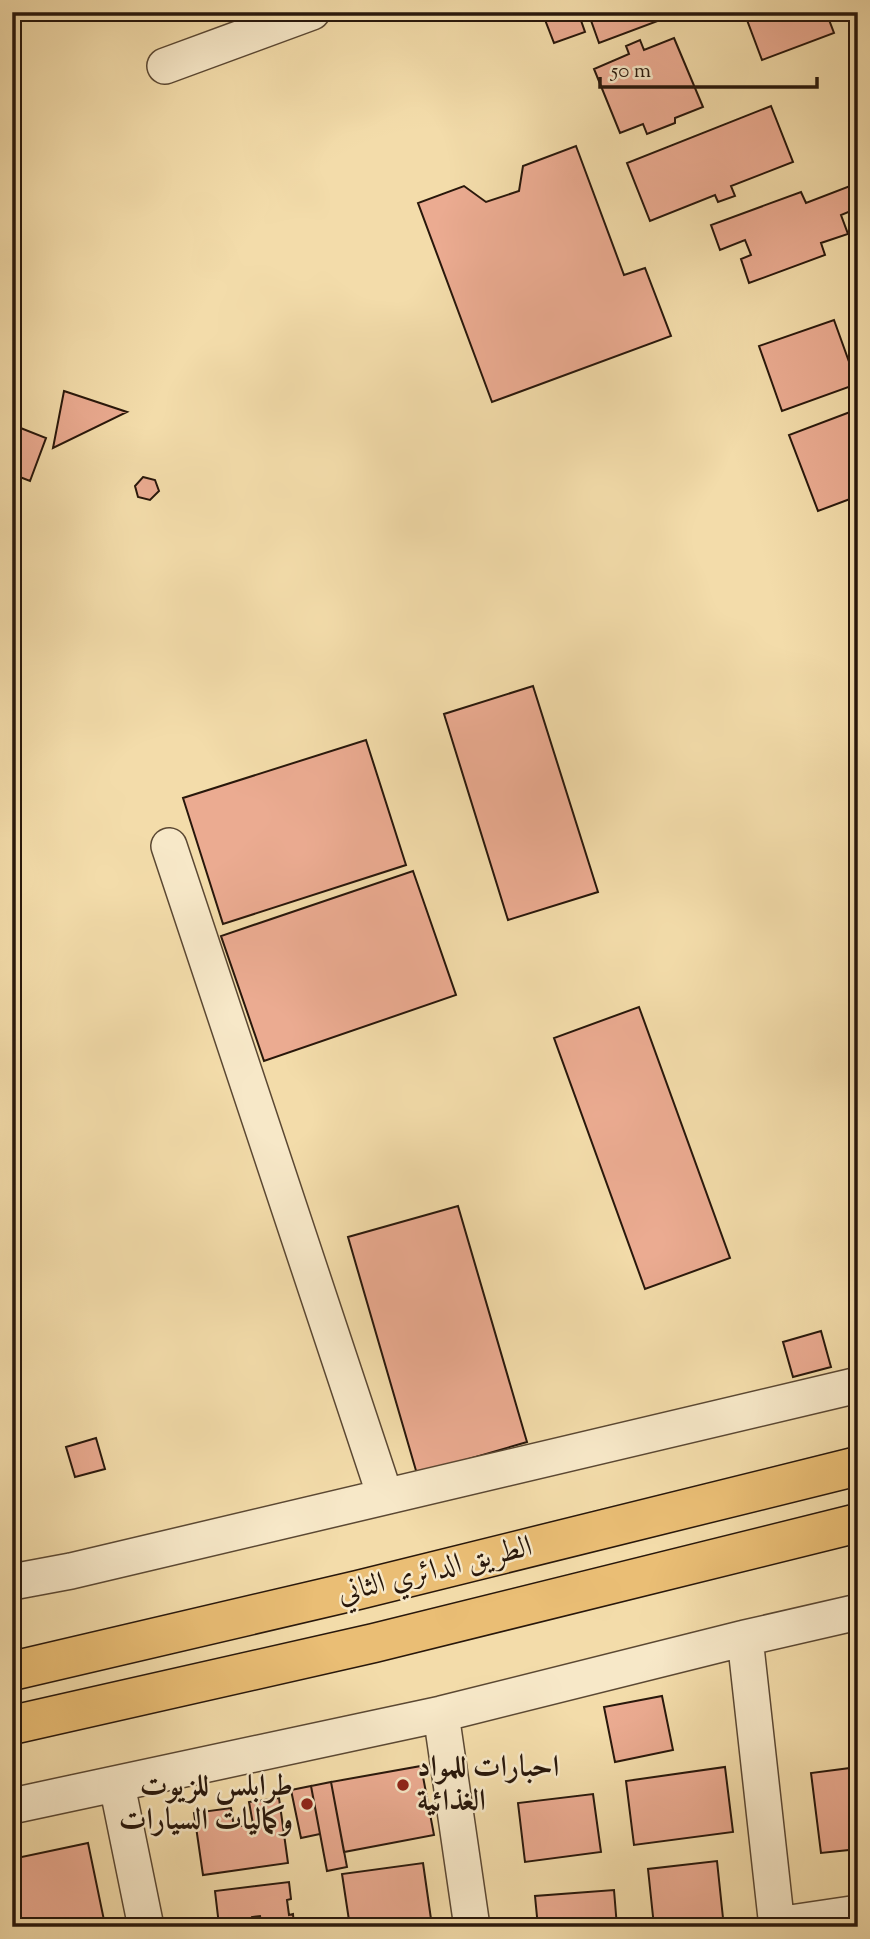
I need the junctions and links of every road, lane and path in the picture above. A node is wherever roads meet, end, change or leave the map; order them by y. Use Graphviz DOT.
graph roads {
  1 [pos="312,12"];
  2 [pos="166,66"];
  3 [pos="169,846"];
  4 [pos="858,1385"];
  5 [pos="858,1466"];
  6 [pos="385,1496"];
  7 [pos="858,1523"];
  8 [pos="12,1582"];
  9 [pos="858,1612"];
  10 [pos="745,1638"];
  11 [pos="12,1671"];
  12 [pos="441,1714"];
  13 [pos="12,1725"];
  14 [pos="117,1785"];
  15 [pos="12,1806"];
  16 [pos="858,1913"];
  17 [pos="777,1926"];
  18 [pos="146,1927"];
  19 [pos="472,1927"];
  1 -- 2 [label="street"];
  3 -- 6 [label="street"];
  4 -- 6 [label="street"];
  5 -- 11 [label="highway, الطريق الدائري الثاني"];
  6 -- 8 [label="street"];
  7 -- 13 [label="highway, الطريق الدائري الثاني"];
  9 -- 10 [label="street"];
  10 -- 12 [label="street"];
  10 -- 17 [label="street"];
  12 -- 14 [label="street"];
  12 -- 19 [label="street"];
  14 -- 15 [label="street"];
  14 -- 18 [label="street"];
  16 -- 17 [label="street"];
}
